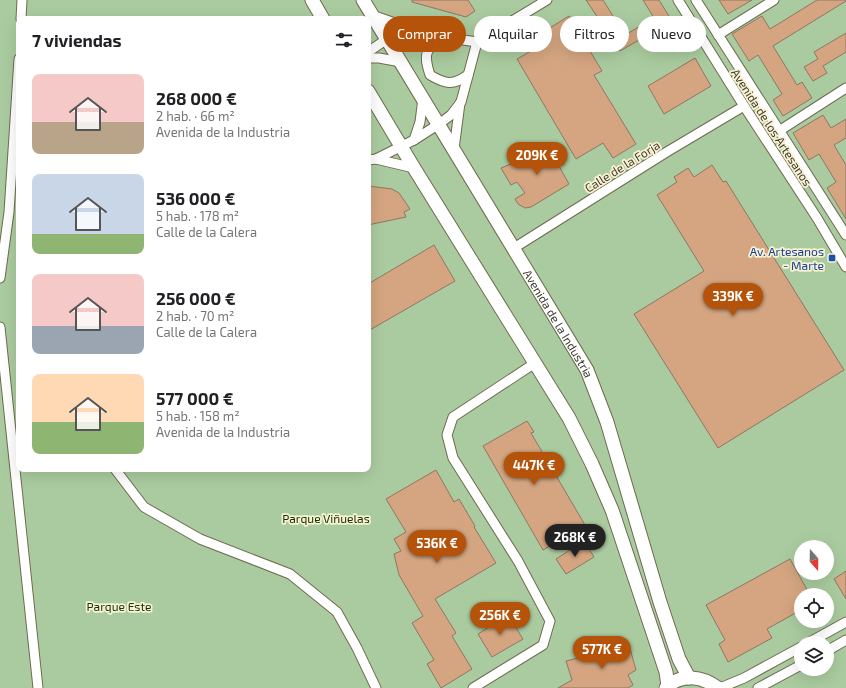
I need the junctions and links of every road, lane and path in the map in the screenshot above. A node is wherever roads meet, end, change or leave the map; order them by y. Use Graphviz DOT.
graph roads {
  1 [pos="22,0"];
  2 [pos="312,0"];
  3 [pos="363,0"];
  4 [pos="547,0"];
  5 [pos="678,0"];
  6 [pos="696,0"];
  7 [pos="774,0"];
  8 [pos="372,15"];
  9 [pos="21,16"];
  10 [pos="321,16"];
  11 [pos="520,16"];
  12 [pos="383,19"];
  13 [pos="383,33"];
  14 [pos="718,35"];
  15 [pos="383,42"];
  16 [pos="371,50"];
  17 [pos="395,52"];
  18 [pos="428,52"];
  19 [pos="474,52"];
  20 [pos="371,58"];
  21 [pos="401,62"];
  22 [pos="468,75"];
  23 [pos="846,88"];
  24 [pos="371,96"];
  25 [pos="423,98"];
  26 [pos="460,102"];
  27 [pos="16,105"];
  28 [pos="744,106"];
  29 [pos="439,124"];
  30 [pos="779,131"];
  31 [pos="414,140"];
  32 [pos="400,146"];
  33 [pos="454,149"];
  34 [pos="372,159"];
  35 [pos="414,168"];
  36 [pos="845,230"];
  37 [pos="514,248"];
  38 [pos="846,267"];
  39 [pos="0,278"];
  40 [pos="0,327"];
  41 [pos="535,363"];
  42 [pos="117,472"];
  43 [pos="846,622"];
  44 [pos="821,636"];
  45 [pos="846,640"];
  46 [pos="834,647"];
  47 [pos="794,651"];
  48 [pos="794,669"];
  49 [pos="689,678"];
  50 [pos="667,687"];
  51 [pos="38,688"];
  52 [pos="376,688"];
  53 [pos="473,688"];
  54 [pos="719,688"];
  55 [pos="758,688"];
  1 -- 9 [label="street"];
  2 -- 10 [label="street"];
  3 -- 8 [label="street, Avenida de la Industria"];
  4 -- 11 [label="street"];
  5 -- 28 [label="street, Avenida de los Artesanos"];
  6 -- 14 [label="street, Avenida de los Artesanos"];
  7 -- 14 [label="street"];
  8 -- 12 [label="street"];
  8 -- 13 [label="street, Avenida de la Industria"];
  14 -- 30 [label="street, Avenida de los Artesanos"];
  15 -- 16 [label="street"];
  17 -- 21 [label="street, Avenida de la Industria"];
  18 -- 22 [label="street"];
  19 -- 22 [label="street"];
  20 -- 21 [label="street"];
  21 -- 25 [label="street, Avenida de la Industria"];
  22 -- 26 [label="street"];
  23 -- 30 [label="street"];
  24 -- 32 [label="street"];
  25 -- 29 [label="street, Avenida de la Industria"];
  25 -- 31 [label="street"];
  26 -- 29 [label="street"];
  26 -- 33 [label="street"];
  27 -- 39 [label="street"];
  28 -- 37 [label="street, Calle de la Forja"];
  28 -- 38 [label="street, Avenida de los Artesanos"];
  29 -- 31 [label="street"];
  29 -- 33 [label="street, Avenida de la Industria"];
  30 -- 36 [label="street, Avenida de los Artesanos"];
  31 -- 32 [label="street"];
  32 -- 34 [label="street"];
  32 -- 35 [label="street"];
  33 -- 37 [label="street, Avenida de la Industria"];
  34 -- 35 [label="street"];
  35 -- 41 [label="street"];
  37 -- 49 [label="street, Avenida de la Industria"];
  40 -- 51 [label="street"];
  41 -- 50 [label="street"];
  41 -- 53 [label="street"];
  42 -- 52 [label="street"];
  43 -- 44 [label="street"];
  45 -- 46 [label="street"];
  47 -- 54 [label="street"];
  48 -- 55 [label="street"];
  49 -- 50 [label="street"];
  49 -- 54 [label="street"];
}
